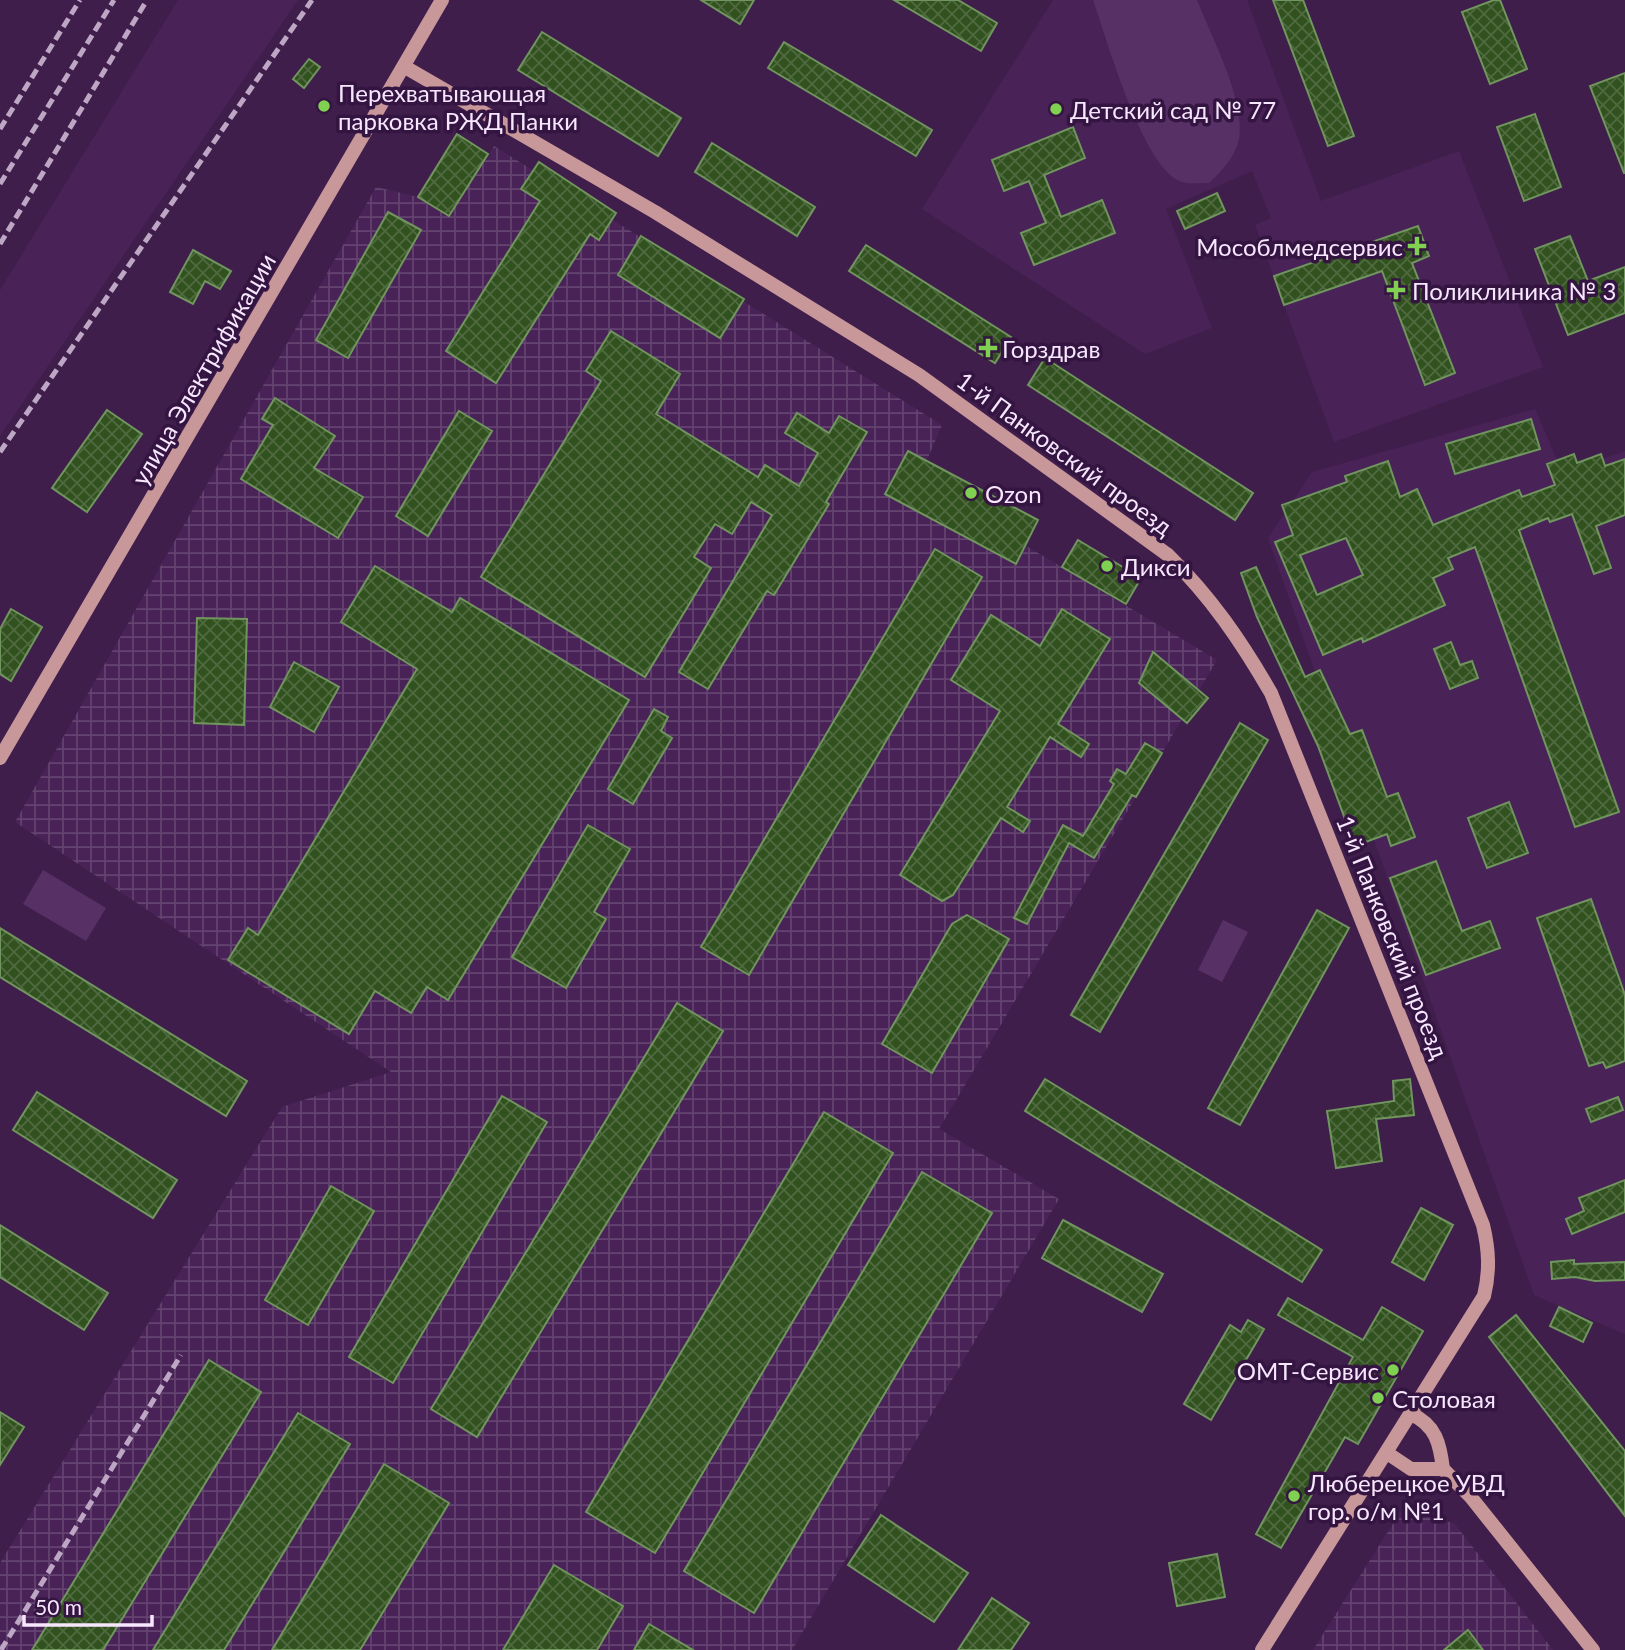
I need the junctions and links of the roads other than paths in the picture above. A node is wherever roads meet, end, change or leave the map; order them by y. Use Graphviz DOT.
graph roads {
  1 [pos="442,0"];
  2 [pos="405,67"];
  3 [pos="0,758"];
  4 [pos="1411,1415"];
  5 [pos="1387,1453"];
  6 [pos="1443,1469"];
  7 [pos="1262,1650"];
  8 [pos="1593,1650"];
  1 -- 2 [label="street, улица Электрификации"];
  2 -- 3 [label="street, улица Электрификации"];
  2 -- 4 [label="street, 1-й Панковский проезд"];
  4 -- 5 [label="street, 1-й Панковский проезд"];
  4 -- 6 [label="street"];
  5 -- 6 [label="street"];
  5 -- 7 [label="street, 1-й Панковский проезд"];
  6 -- 8 [label="street"];
}
